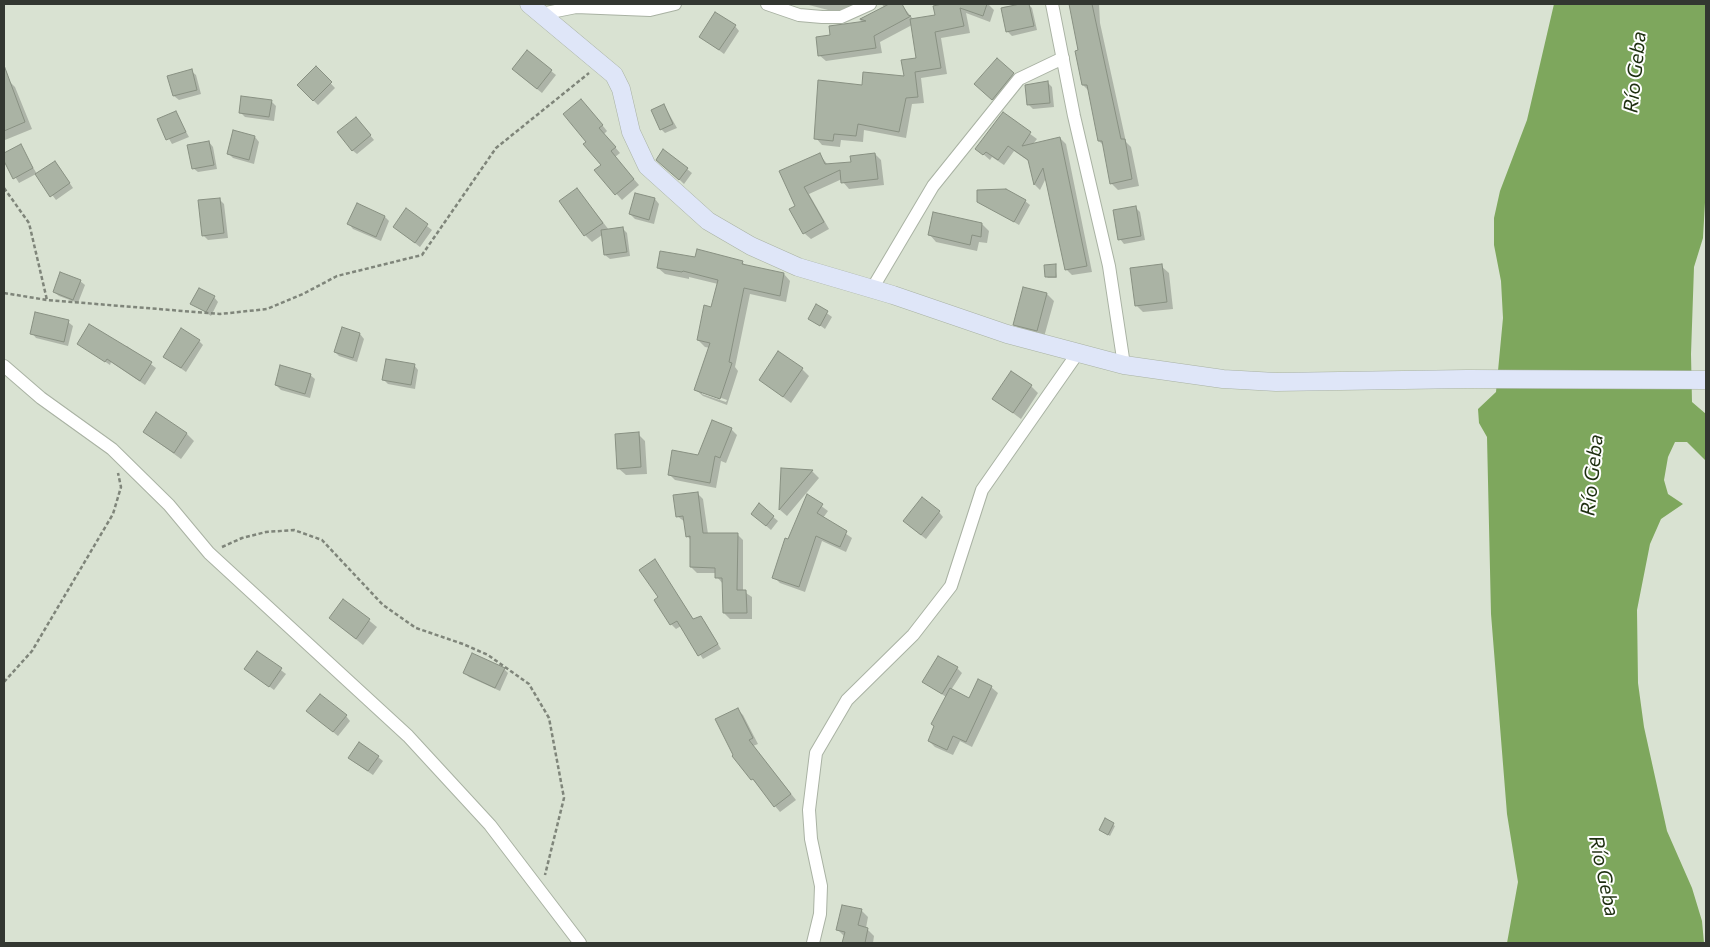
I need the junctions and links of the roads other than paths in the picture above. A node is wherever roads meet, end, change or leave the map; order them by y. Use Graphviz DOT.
graph roads {
  1 [pos="675,4"];
  2 [pos="766,4"];
  3 [pos="870,4"];
  4 [pos="1052,4"];
  5 [pos="535,9"];
  6 [pos="1064,58"];
  7 [pos="872,289"];
  8 [pos="1078,354"];
  9 [pos="1124,365"];
  10 [pos="4,366"];
  11 [pos="1706,380"];
  12 [pos="580,943"];
  13 [pos="814,943"];
  1 -- 5 [label="street"];
  2 -- 3 [label="street"];
  4 -- 6 [label="street"];
  5 -- 7 [label="street"];
  6 -- 7 [label="street"];
  6 -- 9 [label="street"];
  7 -- 8 [label="street"];
  8 -- 9 [label="street"];
  8 -- 13 [label="street"];
  9 -- 11 [label="street"];
  10 -- 12 [label="street"];
}
